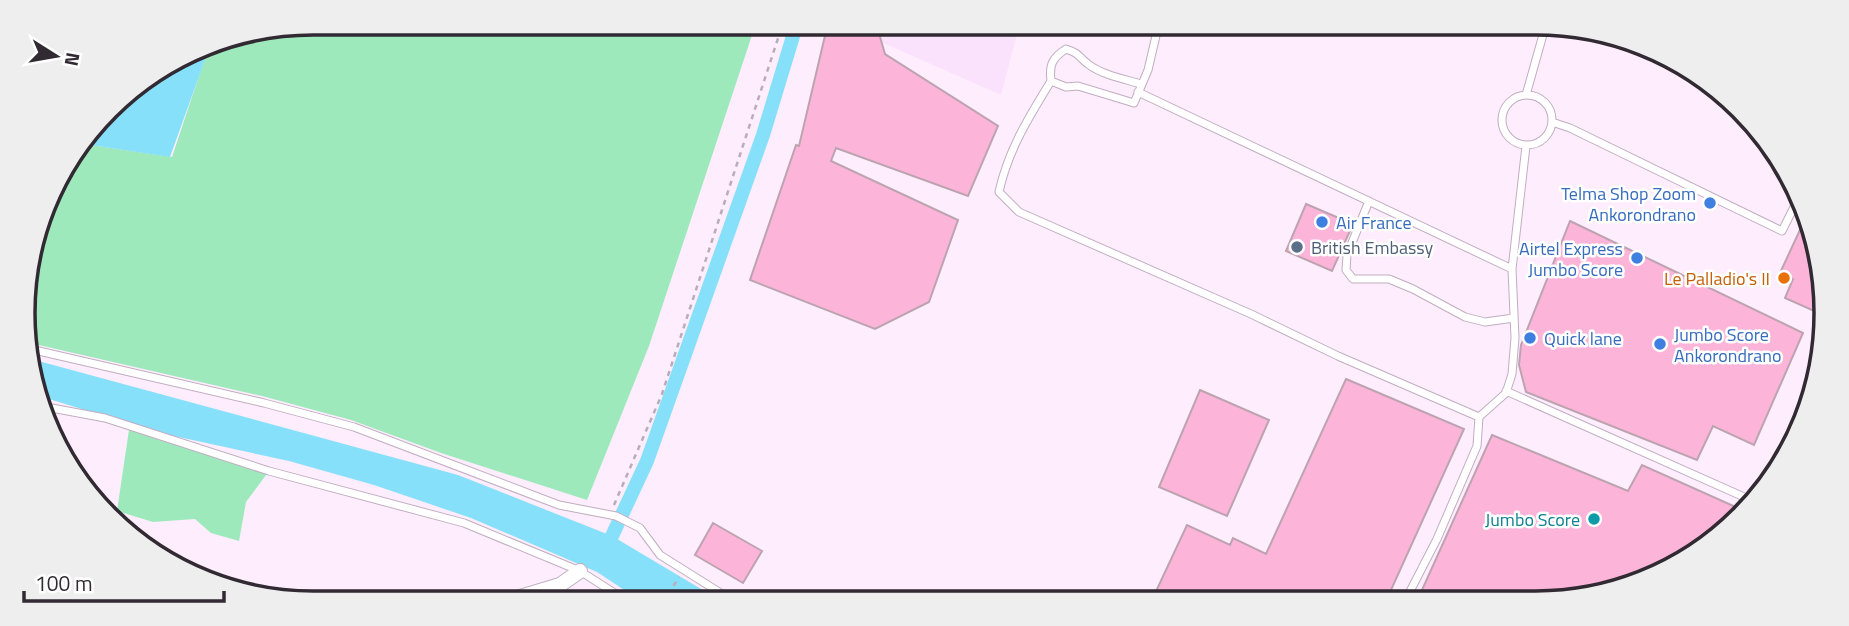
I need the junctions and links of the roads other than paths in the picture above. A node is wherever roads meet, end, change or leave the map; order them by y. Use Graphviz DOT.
graph roads {
  1 [pos="1156,35"];
  2 [pos="1543,35"];
  3 [pos="1051,81"];
  4 [pos="1139,88"];
  5 [pos="1526,95"];
  6 [pos="1552,122"];
  7 [pos="1526,146"];
  8 [pos="1369,201"];
  9 [pos="1793,208"];
  10 [pos="1512,269"];
  11 [pos="1514,318"];
  12 [pos="37,351"];
  13 [pos="1507,391"];
  14 [pos="52,408"];
  15 [pos="1479,417"];
  16 [pos="1745,496"];
  17 [pos="580,570"];
  18 [pos="542,591"];
  19 [pos="612,591"];
  20 [pos="718,591"];
  21 [pos="1410,591"];
  1 -- 4 [label="lane"];
  2 -- 5 [label="lane"];
  3 -- 4 [label="lane"];
  3 -- 4 [label="lane"];
  3 -- 15 [label="lane"];
  4 -- 8 [label="lane"];
  5 -- 6 [label="lane"];
  5 -- 7 [label="lane"];
  6 -- 7 [label="lane"];
  6 -- 9 [label="lane"];
  7 -- 10 [label="lane"];
  8 -- 10 [label="lane"];
  8 -- 11 [label="lane"];
  10 -- 11 [label="lane"];
  11 -- 13 [label="lane"];
  12 -- 20 [label="lane"];
  13 -- 15 [label="lane"];
  13 -- 16 [label="lane"];
  14 -- 17 [label="lane"];
  15 -- 21 [label="lane"];
  17 -- 18 [label="street"];
  17 -- 19 [label="lane"];
}
